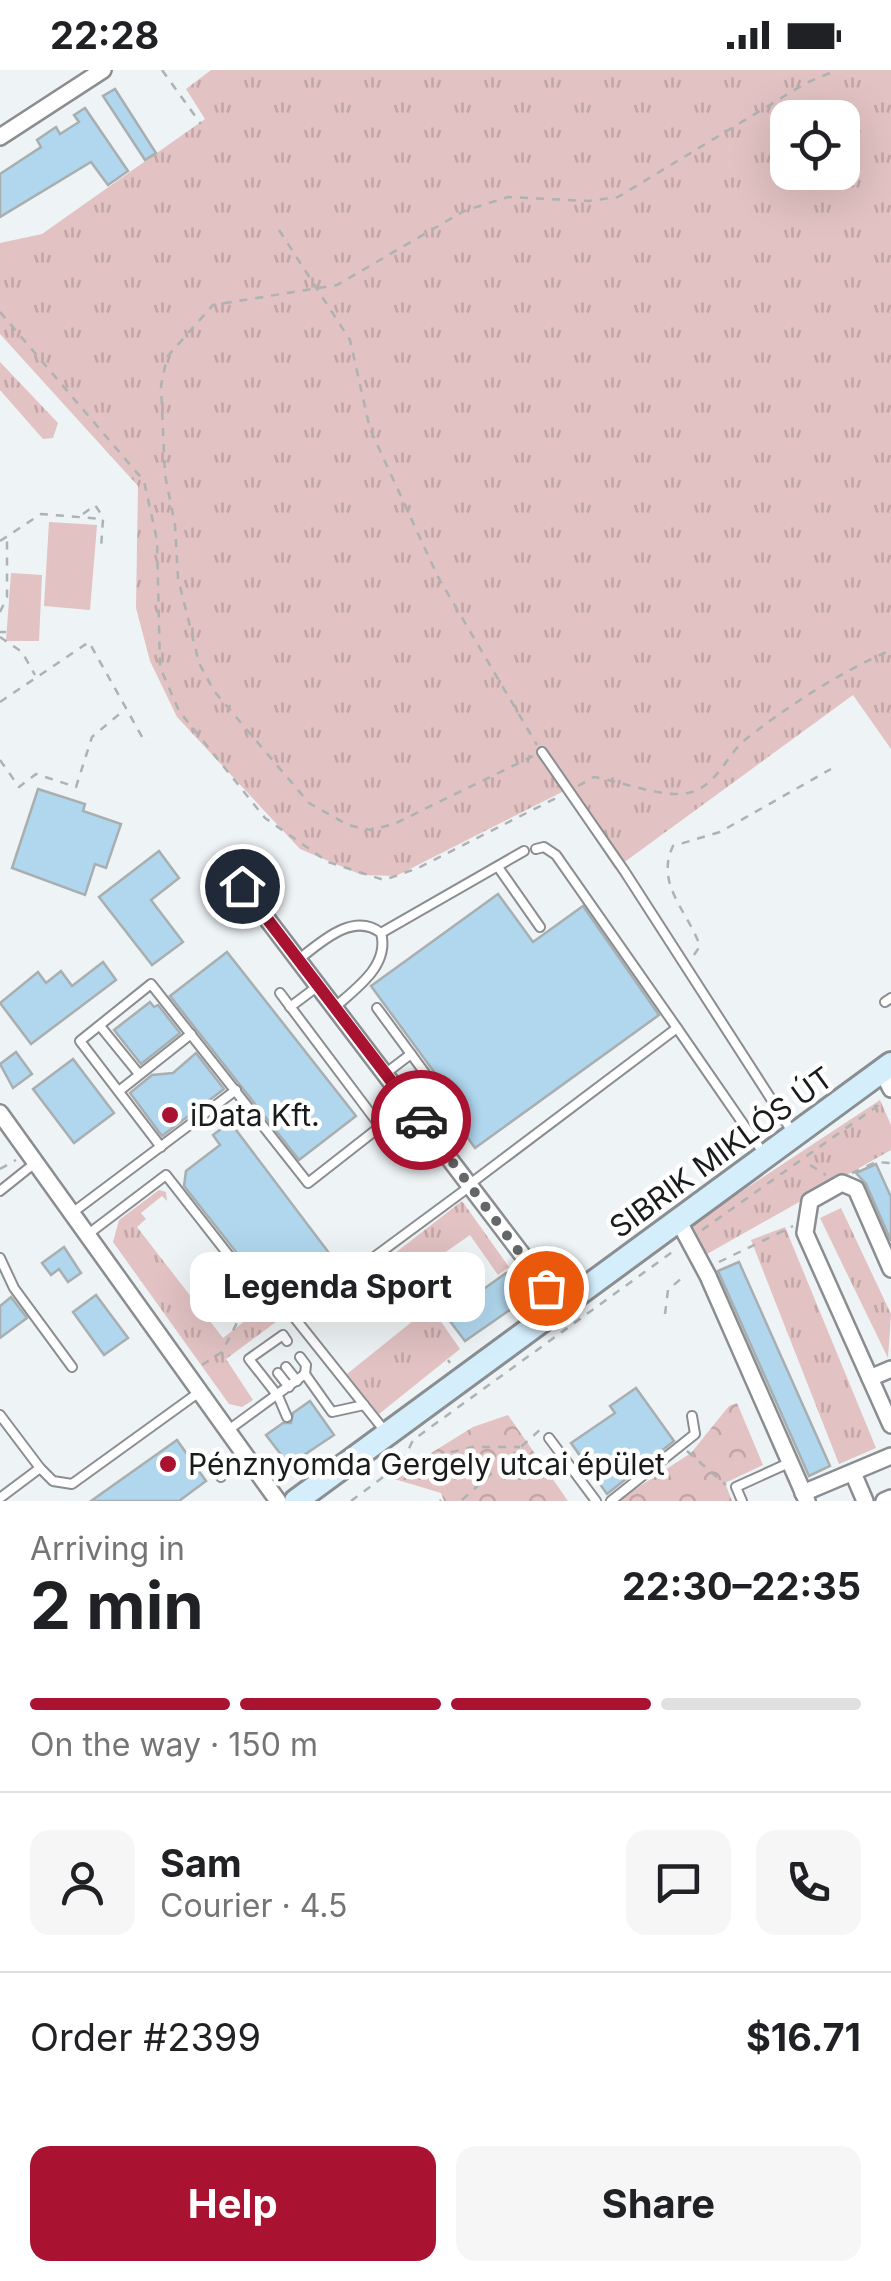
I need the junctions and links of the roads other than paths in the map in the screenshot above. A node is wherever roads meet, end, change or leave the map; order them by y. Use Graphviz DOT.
graph roads {
  1 [pos="102,70"];
  2 [pos="0,137"];
  3 [pos="542,752"];
  4 [pos="536,849"];
  5 [pos="524,851"];
  6 [pos="498,867"];
  7 [pos="242,886"];
  8 [pos="540,928"];
  9 [pos="381,934"];
  10 [pos="298,960"];
  11 [pos="318,986"];
  12 [pos="280,993"];
  13 [pos="290,1007"];
  14 [pos="334,1008"];
  15 [pos="377,1008"];
  16 [pos="100,1026"];
  17 [pos="677,1028"];
  18 [pos="190,1034"];
  19 [pos="411,1054"];
  20 [pos="139,1074"];
  21 [pos="385,1074"];
  22 [pos="889,1080"];
  23 [pos="433,1084"];
  24 [pos="236,1090"];
  25 [pos="119,1091"];
  26 [pos="409,1104"];
  27 [pos="0,1113"];
  28 [pos="380,1126"];
  29 [pos="793,1133"];
  30 [pos="161,1147"];
  31 [pos="764,1154"];
  32 [pos="36,1162"];
  33 [pos="471,1185"];
  34 [pos="0,1191"];
  35 [pos="72,1213"];
  36 [pos="683,1230"];
  37 [pos="87,1235"];
  38 [pos="0,1258"];
  39 [pos="891,1268"];
  40 [pos="278,1296"];
  41 [pos="562,1307"];
  42 [pos="287,1341"];
  43 [pos="265,1347"];
  44 [pos="300,1357"];
  45 [pos="274,1359"];
  46 [pos="72,1367"];
  47 [pos="282,1370"];
  48 [pos="891,1370"];
  49 [pos="305,1374"];
  50 [pos="870,1378"];
  51 [pos="293,1384"];
  52 [pos="198,1392"];
  53 [pos="278,1396"];
  54 [pos="364,1404"];
  55 [pos="332,1412"];
  56 [pos="0,1415"];
  57 [pos="692,1416"];
  58 [pos="287,1417"];
  59 [pos="323,1419"];
  60 [pos="891,1425"];
  61 [pos="226,1432"];
  62 [pos="387,1433"];
  63 [pos="549,1438"];
  64 [pos="891,1456"];
  65 [pos="792,1462"];
  66 [pos="40,1468"];
  67 [pos="853,1473"];
  68 [pos="805,1497"];
  69 [pos="0,1498"];
  70 [pos="891,1498"];
  71 [pos="278,1501"];
  72 [pos="296,1501"];
  73 [pos="596,1501"];
  74 [pos="611,1501"];
  75 [pos="742,1501"];
  76 [pos="865,1501"];
  77 [pos="884,1501"];
  1 -- 2 [label="street"];
  3 -- 29 [label="lane"];
  4 -- 17 [label="lane"];
  5 -- 6 [label="lane"];
  6 -- 8 [label="lane"];
  6 -- 9 [label="lane"];
  7 -- 10 [label="street"];
  9 -- 10 [label="lane"];
  9 -- 14 [label="lane"];
  10 -- 11 [label="street"];
  11 -- 13 [label="lane"];
  11 -- 14 [label="street"];
  12 -- 13 [label="lane"];
  13 -- 28 [label="lane"];
  14 -- 21 [label="street"];
  15 -- 19 [label="lane"];
  16 -- 18 [label="lane"];
  16 -- 20 [label="lane"];
  16 -- 25 [label="lane"];
  17 -- 31 [label="lane"];
  17 -- 33 [label="lane"];
  18 -- 20 [label="lane"];
  18 -- 24 [label="lane"];
  19 -- 21 [label="lane"];
  19 -- 23 [label="lane"];
  20 -- 25 [label="lane"];
  21 -- 26 [label="street"];
  22 -- 29 [label="street, SIBRIK MIKLÓS ÚT"];
  24 -- 28 [label="lane"];
  24 -- 30 [label="lane"];
  25 -- 30 [label="lane"];
  26 -- 28 [label="lane"];
  26 -- 33 [label="street"];
  27 -- 32 [label="street"];
  29 -- 31 [label="street, SIBRIK MIKLÓS ÚT"];
  30 -- 35 [label="lane"];
  31 -- 36 [label="street, SIBRIK MIKLÓS ÚT"];
  32 -- 34 [label="lane"];
  32 -- 35 [label="street"];
  33 -- 40 [label="lane"];
  33 -- 41 [label="street"];
  35 -- 37 [label="street"];
  36 -- 41 [label="street, SIBRIK MIKLÓS ÚT"];
  36 -- 65 [label="street"];
  37 -- 40 [label="lane"];
  37 -- 52 [label="street"];
  38 -- 46 [label="lane"];
  39 -- 50 [label="street"];
  40 -- 54 [label="lane"];
  41 -- 62 [label="street, SIBRIK MIKLÓS ÚT"];
  42 -- 43 [label="lane"];
  43 -- 45 [label="lane"];
  43 -- 53 [label="lane"];
  44 -- 49 [label="lane"];
  47 -- 51 [label="lane"];
  48 -- 50 [label="street"];
  49 -- 51 [label="lane"];
  49 -- 55 [label="lane"];
  50 -- 60 [label="street"];
  51 -- 53 [label="lane"];
  52 -- 61 [label="street"];
  52 -- 66 [label="lane"];
  53 -- 58 [label="lane"];
  53 -- 61 [label="lane"];
  54 -- 55 [label="lane"];
  54 -- 62 [label="lane"];
  55 -- 59 [label="lane"];
  56 -- 66 [label="lane"];
  57 -- 74 [label="lane"];
  61 -- 71 [label="street"];
  62 -- 72 [label="street, SIBRIK MIKLÓS ÚT"];
  63 -- 73 [label="lane"];
  64 -- 67 [label="street"];
  65 -- 68 [label="street"];
  65 -- 75 [label="lane"];
  66 -- 69 [label="lane"];
  67 -- 68 [label="street"];
  67 -- 76 [label="street"];
  70 -- 77 [label="street"];
}
